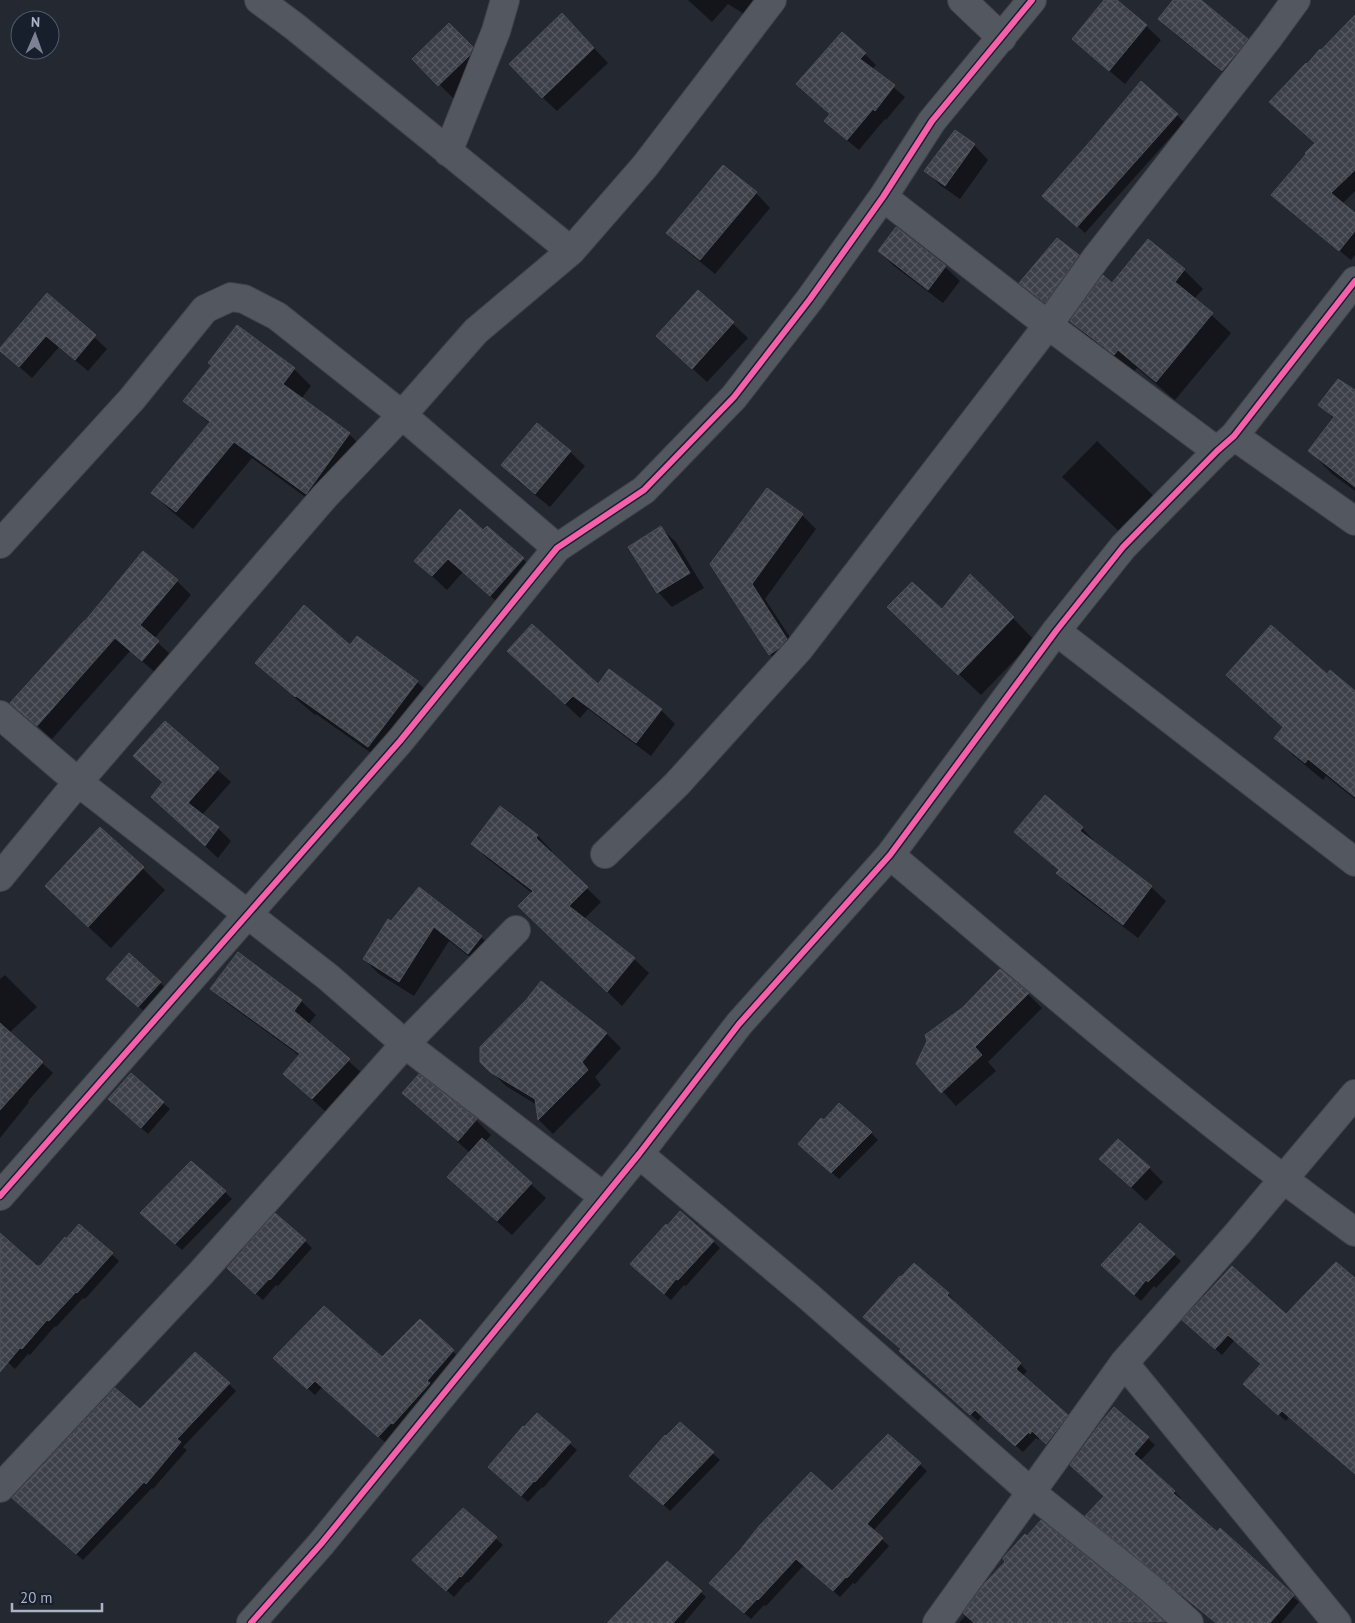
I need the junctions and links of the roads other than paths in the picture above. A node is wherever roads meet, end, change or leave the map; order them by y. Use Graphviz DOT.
graph roads {
  1 [pos="259,0"];
  2 [pos="505,0"];
  3 [pos="772,0"];
  4 [pos="962,0"];
  5 [pos="1032,0"];
  6 [pos="1296,0"];
  7 [pos="1002,38"];
  8 [pos="448,152"];
  9 [pos="883,197"];
  10 [pos="571,251"];
  11 [pos="1355,281"];
  12 [pos="1048,325"];
  13 [pos="402,414"];
  14 [pos="1226,444"];
  15 [pos="1355,521"];
  16 [pos="0,544"];
  17 [pos="557,548"];
  18 [pos="1056,631"];
  19 [pos="0,715"];
  20 [pos="78,782"];
  21 [pos="605,854"];
  22 [pos="890,854"];
  23 [pos="1355,862"];
  24 [pos="0,877"];
  25 [pos="248,914"];
  26 [pos="516,930"];
  27 [pos="405,1044"];
  28 [pos="1355,1094"];
  29 [pos="640,1154"];
  30 [pos="1284,1180"];
  31 [pos="0,1196"];
  32 [pos="604,1197"];
  33 [pos="1355,1232"];
  34 [pos="1124,1364"];
  35 [pos="0,1488"];
  36 [pos="1032,1493"];
  37 [pos="251,1623"];
  38 [pos="938,1623"];
  39 [pos="1189,1623"];
  40 [pos="1337,1623"];
  1 -- 8 [label="street"];
  2 -- 8 [label="street"];
  3 -- 10 [label="street"];
  4 -- 7 [label="street"];
  5 -- 7 [label="street"];
  6 -- 12 [label="street"];
  7 -- 9 [label="street"];
  8 -- 10 [label="street"];
  9 -- 12 [label="street"];
  9 -- 17 [label="street"];
  10 -- 13 [label="street"];
  11 -- 14 [label="street"];
  12 -- 14 [label="street"];
  12 -- 21 [label="street"];
  13 -- 16 [label="street"];
  13 -- 17 [label="street"];
  13 -- 20 [label="street"];
  14 -- 15 [label="street"];
  14 -- 18 [label="street"];
  17 -- 25 [label="street"];
  18 -- 22 [label="street"];
  18 -- 23 [label="street"];
  19 -- 20 [label="street"];
  20 -- 24 [label="street"];
  20 -- 25 [label="street"];
  22 -- 29 [label="street"];
  22 -- 30 [label="street"];
  25 -- 27 [label="street"];
  25 -- 31 [label="street"];
  26 -- 27 [label="street"];
  27 -- 32 [label="street"];
  27 -- 35 [label="street"];
  28 -- 30 [label="street"];
  29 -- 32 [label="street"];
  29 -- 36 [label="street"];
  30 -- 33 [label="street"];
  30 -- 34 [label="street"];
  32 -- 37 [label="street"];
  34 -- 36 [label="street"];
  34 -- 40 [label="street"];
  36 -- 38 [label="street"];
  36 -- 39 [label="street"];
}
